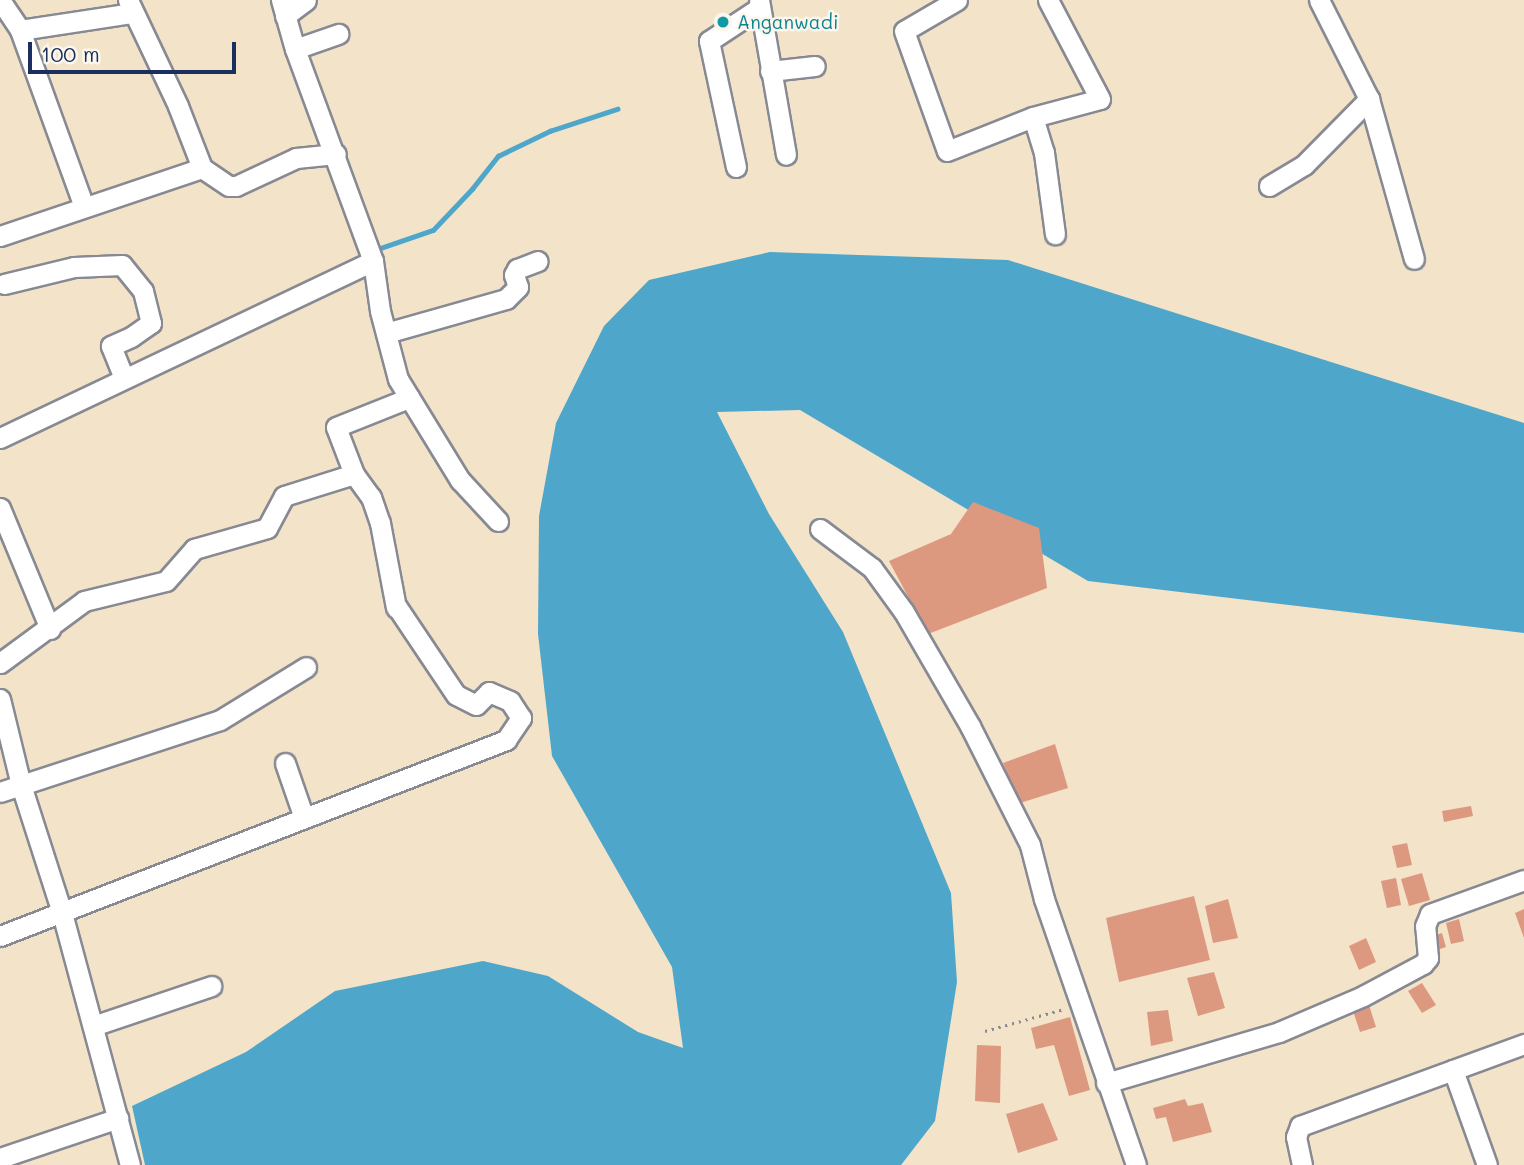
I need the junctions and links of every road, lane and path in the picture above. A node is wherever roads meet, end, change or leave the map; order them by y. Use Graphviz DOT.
graph roads {
  1 [pos="0,0"];
  2 [pos="306,0"];
  3 [pos="957,0"];
  4 [pos="1048,0"];
  5 [pos="1319,0"];
  6 [pos="759,4"];
  7 [pos="130,7"];
  8 [pos="283,8"];
  9 [pos="20,30"];
  10 [pos="338,34"];
  11 [pos="295,48"];
  12 [pos="815,66"];
  13 [pos="771,71"];
  14 [pos="1368,99"];
  15 [pos="1033,117"];
  16 [pos="336,154"];
  17 [pos="786,155"];
  18 [pos="736,167"];
  19 [pos="202,168"];
  20 [pos="1269,186"];
  21 [pos="84,207"];
  22 [pos="1055,234"];
  23 [pos="0,236"];
  24 [pos="1414,259"];
  25 [pos="373,261"];
  26 [pos="538,261"];
  27 [pos="4,284"];
  28 [pos="386,333"];
  29 [pos="124,378"];
  30 [pos="409,398"];
  31 [pos="0,438"];
  32 [pos="354,474"];
  33 [pos="0,509"];
  34 [pos="498,521"];
  35 [pos="820,529"];
  36 [pos="50,629"];
  37 [pos="0,663"];
  38 [pos="306,667"];
  39 [pos="0,699"];
  40 [pos="4,731"];
  41 [pos="285,763"];
  42 [pos="21,785"];
  43 [pos="0,792"];
  44 [pos="304,818"];
  45 [pos="1524,880"];
  46 [pos="62,913"];
  47 [pos="0,936"];
  48 [pos="211,986"];
  49 [pos="1080,1004"];
  50 [pos="93,1026"];
  51 [pos="985,1031"];
  52 [pos="1524,1044"];
  53 [pos="1453,1070"];
  54 [pos="1106,1083"];
  55 [pos="118,1118"];
  56 [pos="4,1157"];
  57 [pos="1483,1164"];
  58 [pos="130,1165"];
  59 [pos="1136,1165"];
  60 [pos="1302,1165"];
  1 -- 9 [label="street"];
  2 -- 8 [label="street"];
  3 -- 15 [label="street"];
  4 -- 15 [label="street"];
  5 -- 14 [label="street"];
  6 -- 13 [label="street"];
  6 -- 18 [label="street"];
  7 -- 9 [label="street"];
  7 -- 19 [label="street"];
  8 -- 11 [label="street"];
  9 -- 21 [label="street"];
  10 -- 11 [label="street"];
  11 -- 16 [label="street"];
  12 -- 13 [label="street"];
  13 -- 17 [label="street"];
  14 -- 20 [label="street"];
  14 -- 24 [label="street"];
  15 -- 22 [label="street"];
  16 -- 19 [label="street"];
  16 -- 25 [label="street"];
  19 -- 21 [label="street"];
  21 -- 23 [label="street"];
  25 -- 28 [label="street"];
  25 -- 29 [label="street"];
  26 -- 28 [label="street"];
  27 -- 29 [label="street"];
  28 -- 30 [label="street"];
  29 -- 31 [label="street"];
  30 -- 32 [label="street"];
  30 -- 34 [label="street"];
  32 -- 36 [label="street"];
  32 -- 44 [label="street"];
  33 -- 36 [label="street"];
  35 -- 49 [label="street"];
  36 -- 37 [label="street"];
  38 -- 42 [label="street"];
  39 -- 40 [label="street"];
  40 -- 42 [label="street"];
  41 -- 44 [label="street"];
  42 -- 43 [label="street"];
  42 -- 46 [label="street"];
  44 -- 46 [label="street"];
  45 -- 54 [label="street"];
  46 -- 47 [label="street"];
  46 -- 50 [label="street"];
  48 -- 50 [label="street"];
  49 -- 51 [label="path"];
  49 -- 54 [label="street"];
  50 -- 55 [label="street"];
  52 -- 53 [label="street"];
  53 -- 57 [label="street"];
  53 -- 60 [label="street"];
  54 -- 59 [label="street"];
  55 -- 56 [label="street"];
  55 -- 58 [label="street"];
}
